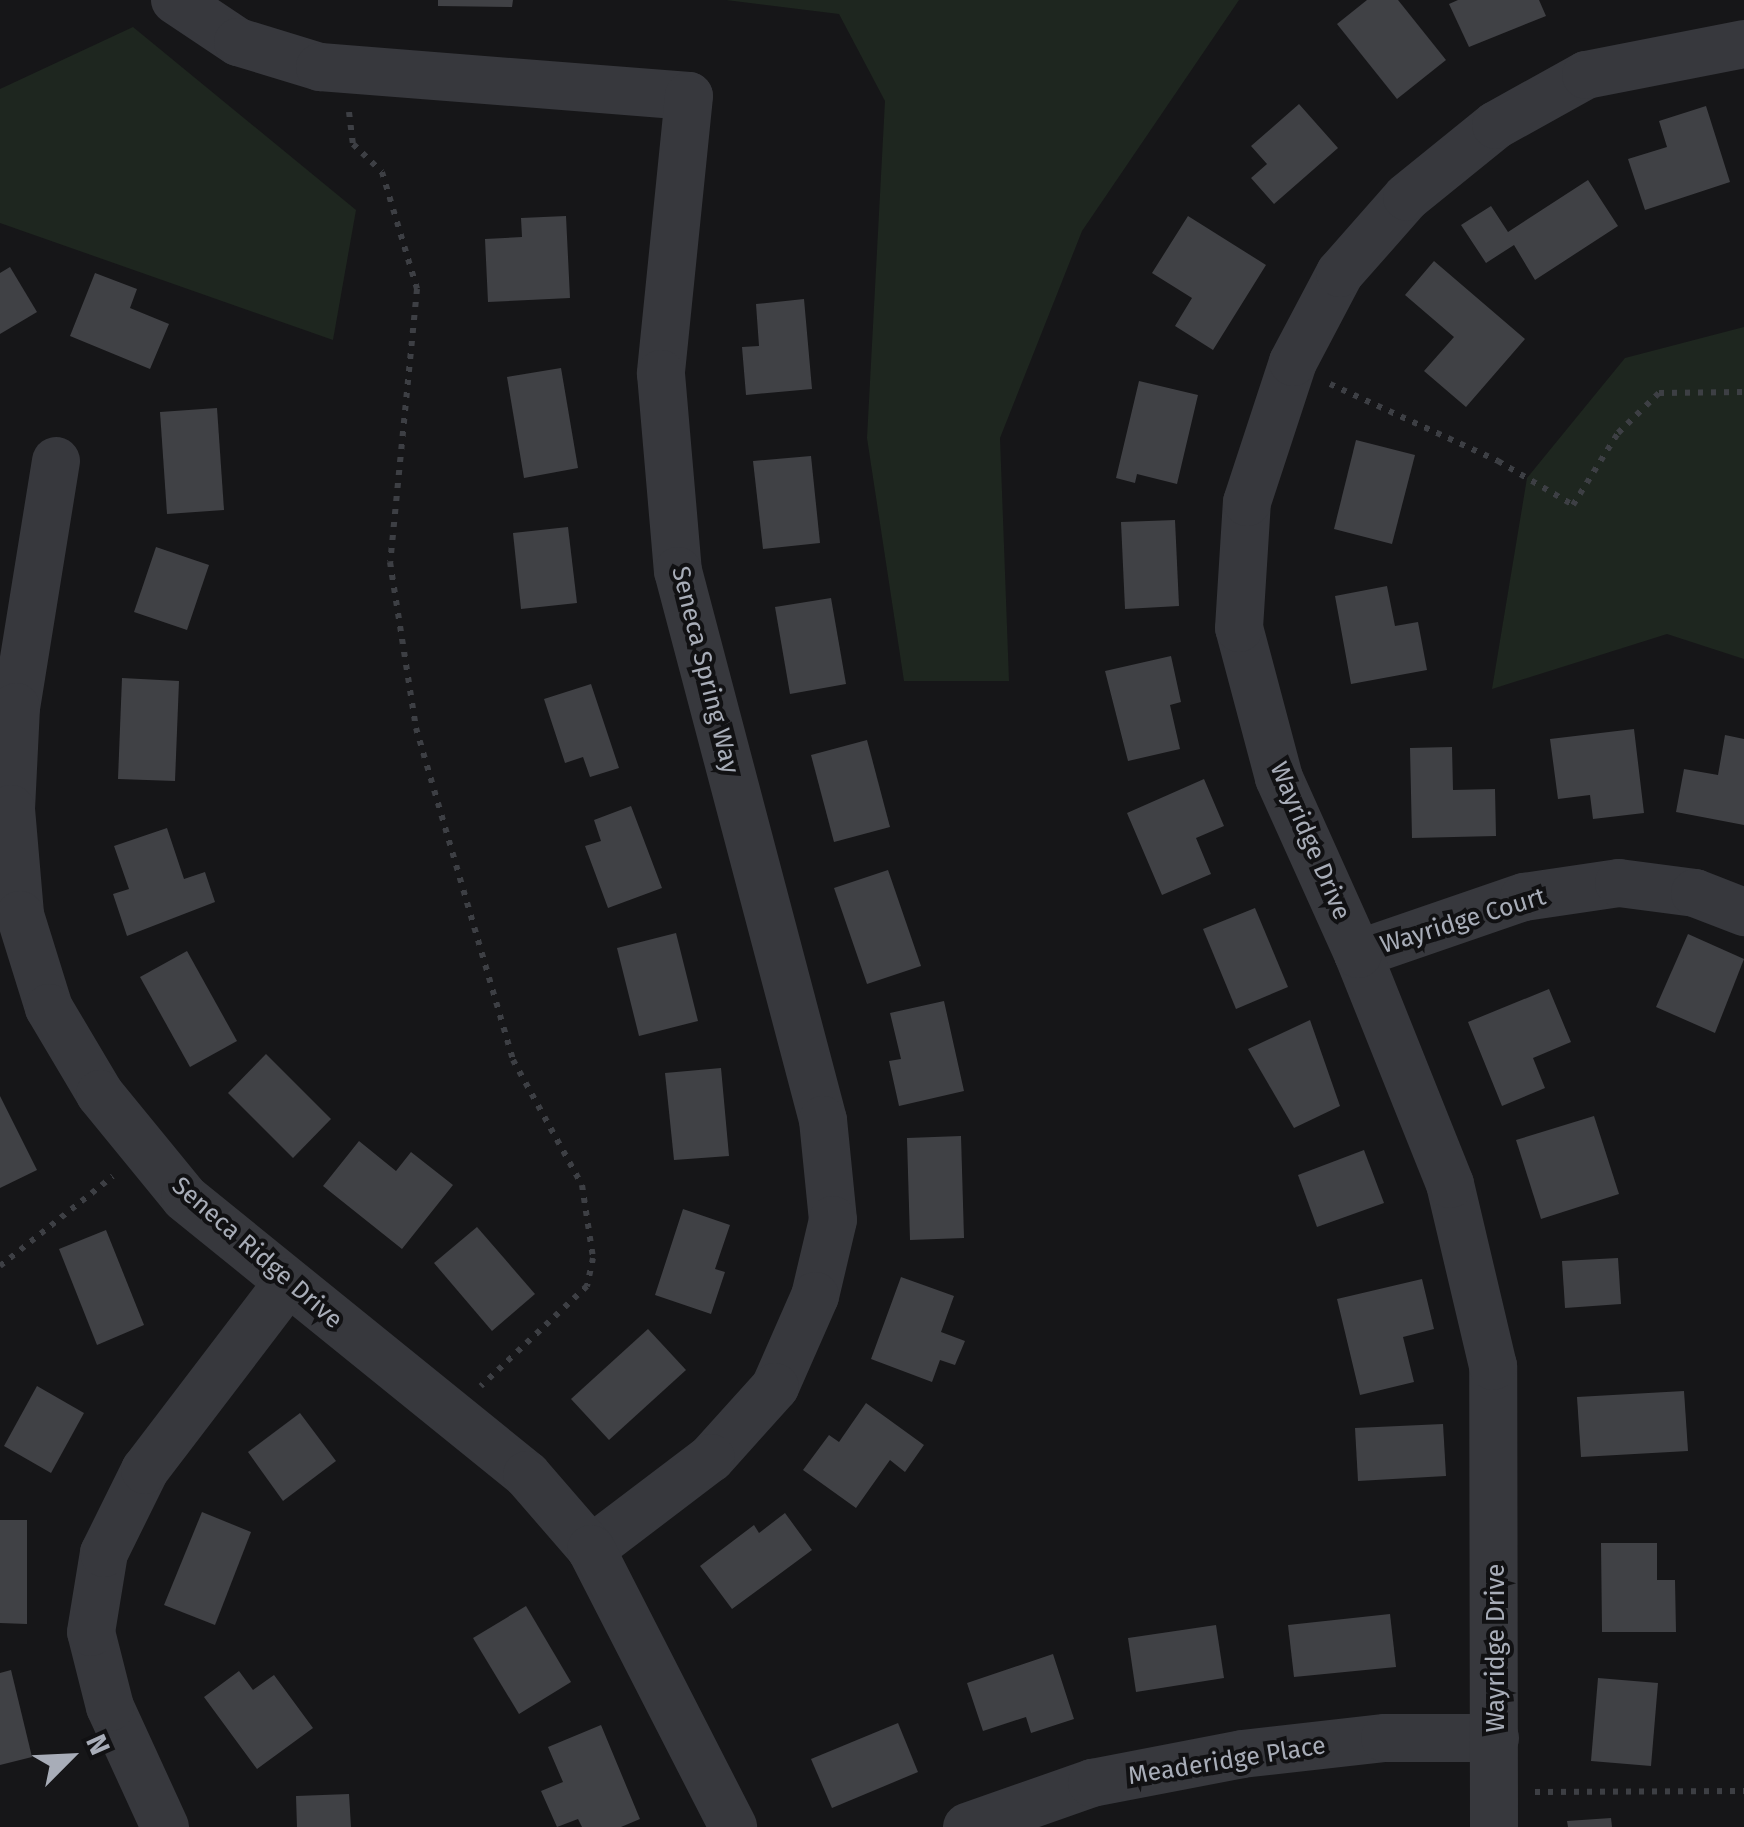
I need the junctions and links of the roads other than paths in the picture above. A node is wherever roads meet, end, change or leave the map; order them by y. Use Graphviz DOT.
graph roads {
  1 [pos="175,0"];
  2 [pos="1744,44"];
  3 [pos="56,461"];
  4 [pos="1744,912"];
  5 [pos="1358,954"];
  6 [pos="288,1282"];
  7 [pos="591,1549"];
  8 [pos="1495,1738"];
  9 [pos="1494,1808"];
  10 [pos="165,1827"];
  11 [pos="733,1827"];
  12 [pos="967,1827"];
  1 -- 7 [label="street, Seneca Spring Way"];
  2 -- 5 [label="street, Wayridge Drive"];
  3 -- 6 [label="street, Seneca Ridge Drive"];
  4 -- 5 [label="street, Wayridge Court"];
  5 -- 8 [label="street, Wayridge Drive"];
  6 -- 7 [label="street, Seneca Ridge Drive"];
  6 -- 10 [label="street"];
  7 -- 11 [label="street, Seneca Ridge Drive"];
  8 -- 9 [label="street, Wayridge Drive"];
  8 -- 12 [label="street, Meaderidge Place"];
}
